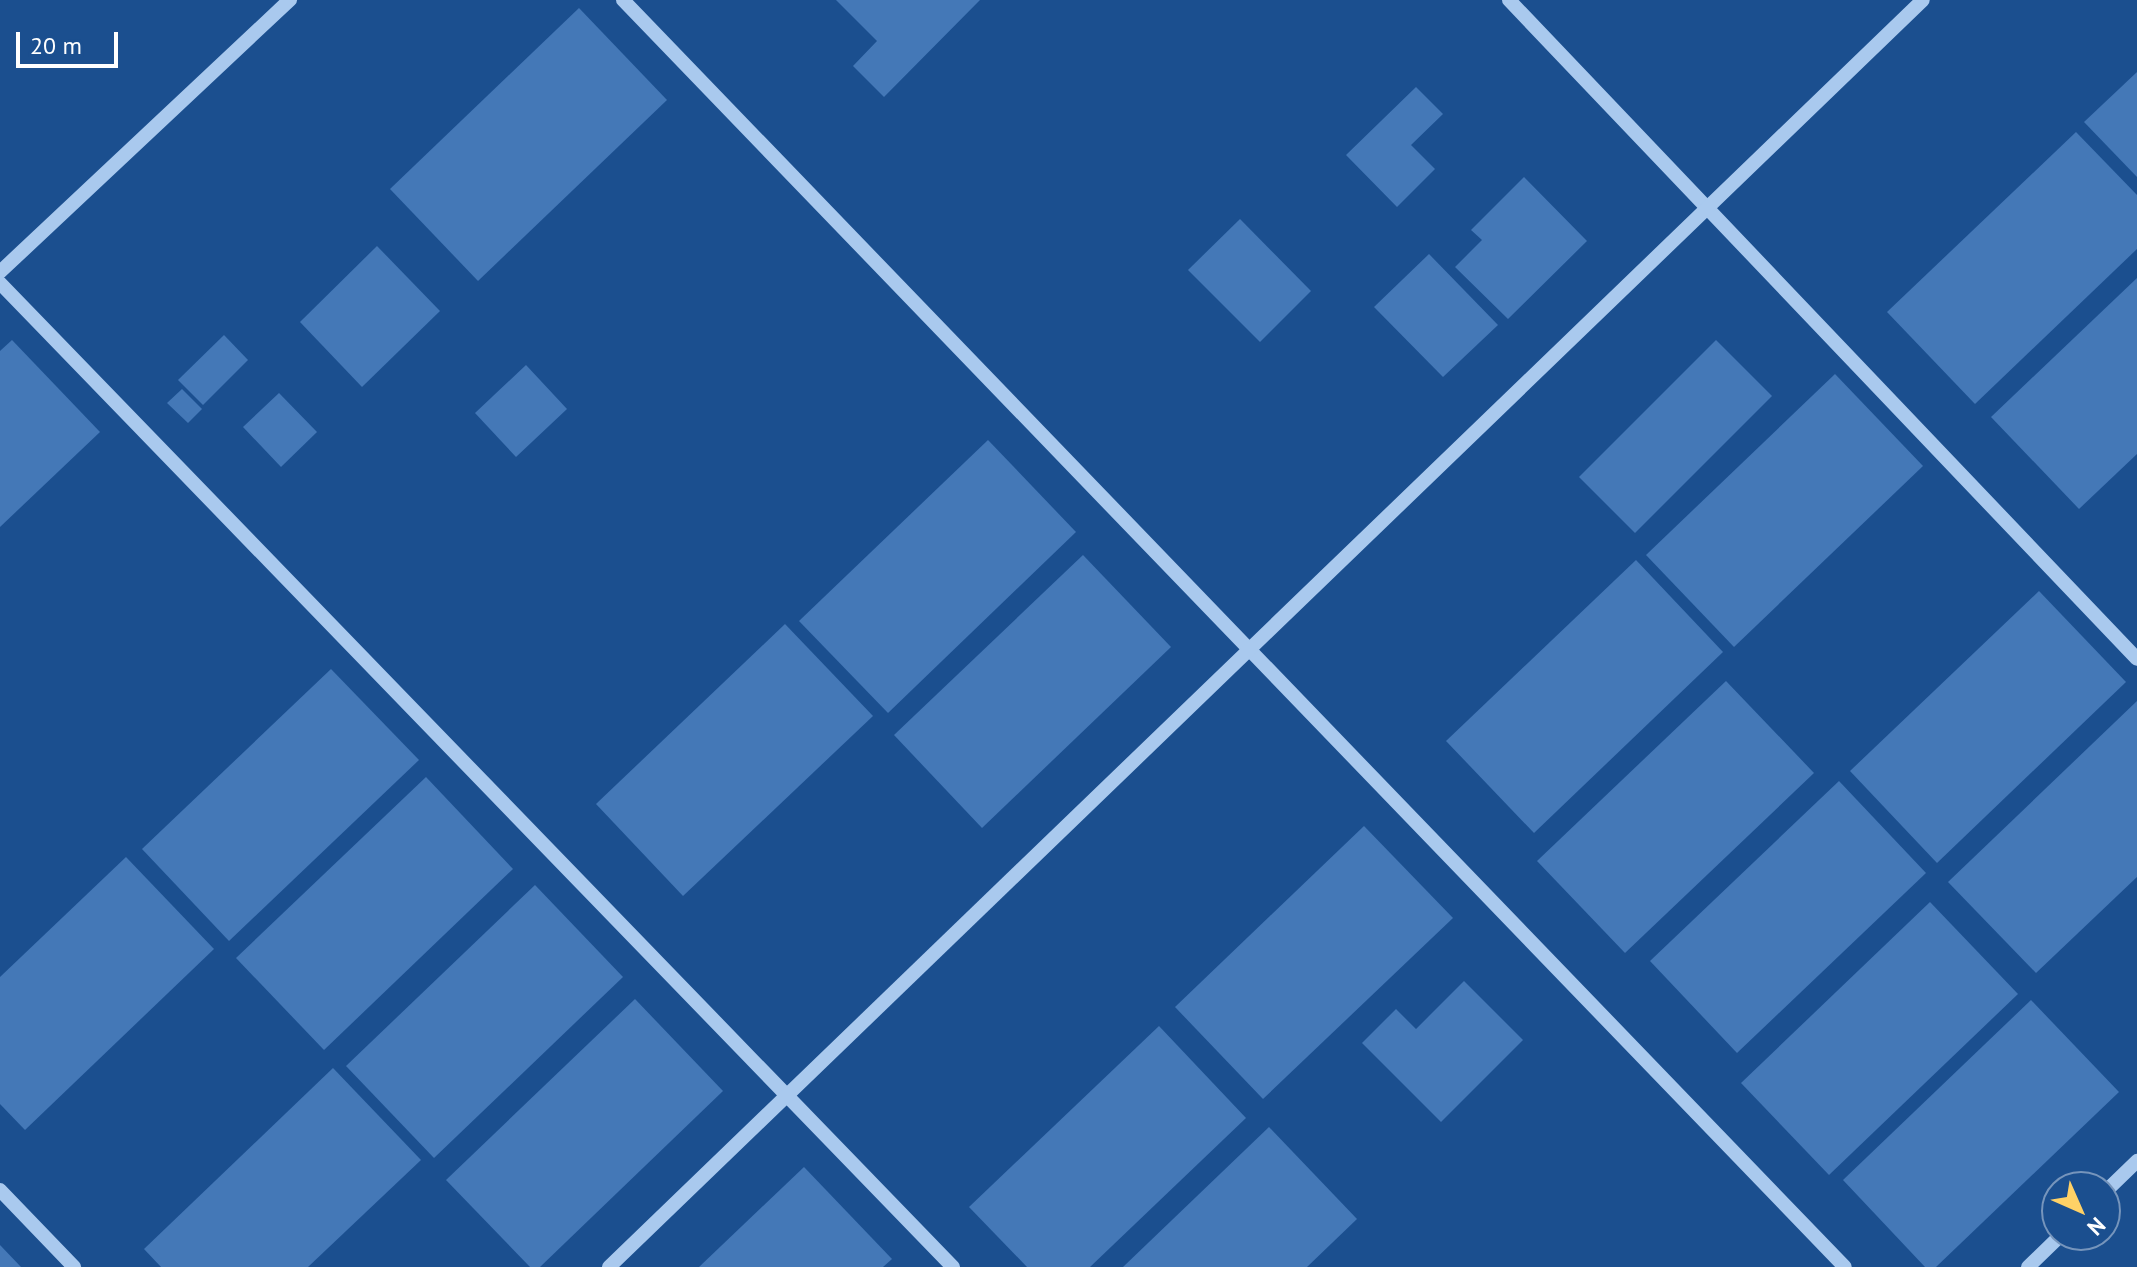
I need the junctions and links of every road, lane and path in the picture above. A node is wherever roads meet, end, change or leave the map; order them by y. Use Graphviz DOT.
graph roads {
  1 [pos="290,0"];
  2 [pos="623,0"];
  3 [pos="1509,0"];
  4 [pos="1923,0"];
  5 [pos="1708,208"];
  6 [pos="0,272"];
  7 [pos="0,283"];
  8 [pos="1249,649"];
  9 [pos="2137,659"];
  10 [pos="787,1096"];
  11 [pos="2137,1161"];
  12 [pos="2121,1176"];
  13 [pos="0,1190"];
  14 [pos="2044,1251"];
  15 [pos="74,1267"];
  16 [pos="609,1267"];
  17 [pos="953,1267"];
  18 [pos="1845,1267"];
  19 [pos="2028,1267"];
  1 -- 6 [label="street"];
  2 -- 8 [label="street"];
  3 -- 5 [label="street"];
  4 -- 5 [label="street"];
  5 -- 8 [label="street"];
  5 -- 9 [label="street"];
  7 -- 10 [label="street"];
  8 -- 10 [label="street"];
  8 -- 18 [label="street"];
  10 -- 16 [label="street"];
  10 -- 17 [label="street"];
  11 -- 12 [label="street"];
  13 -- 15 [label="street"];
  14 -- 19 [label="street"];
}
